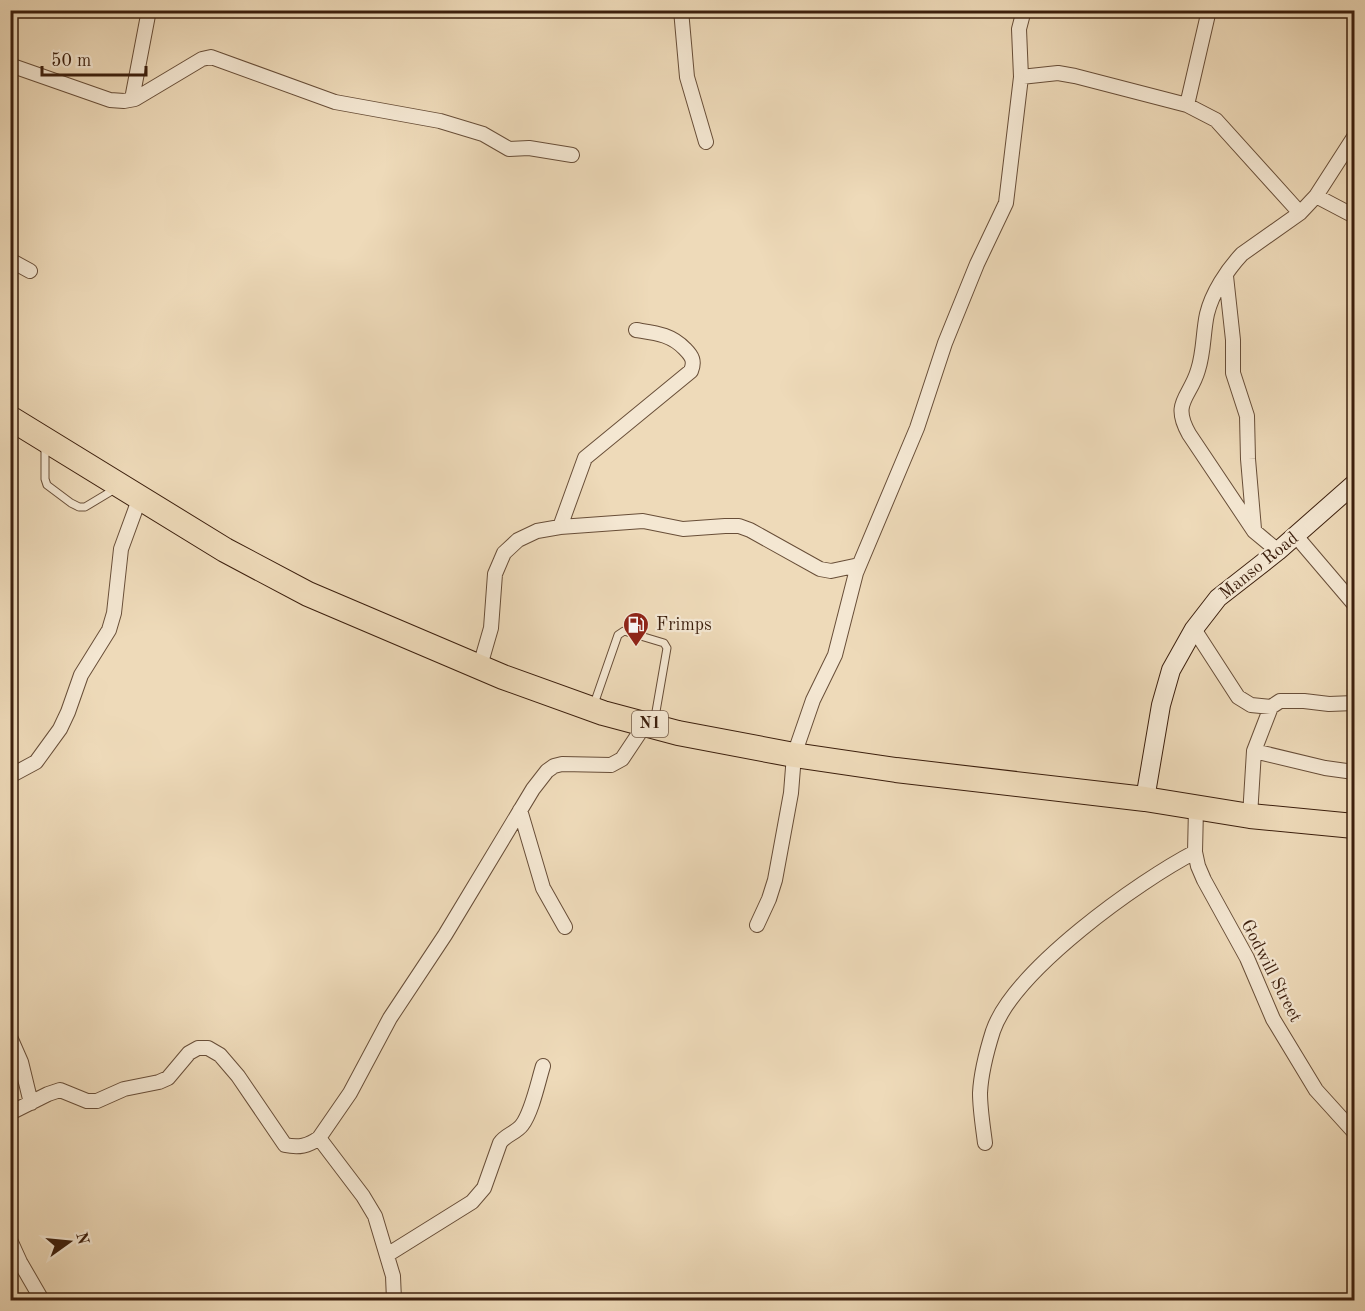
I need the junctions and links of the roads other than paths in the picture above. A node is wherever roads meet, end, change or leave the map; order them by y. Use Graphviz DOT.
graph roads {
  1 [pos="149,10"];
  2 [pos="681,10"];
  3 [pos="1024,10"];
  4 [pos="1209,10"];
  5 [pos="10,65"];
  6 [pos="1021,77"];
  7 [pos="132,99"];
  8 [pos="1187,105"];
  9 [pos="1354,137"];
  10 [pos="706,142"];
  11 [pos="572,155"];
  12 [pos="1316,196"];
  13 [pos="1300,213"];
  14 [pos="1354,216"];
  15 [pos="10,260"];
  16 [pos="30,271"];
  17 [pos="1226,276"];
  18 [pos="636,330"];
  19 [pos="10,417"];
  20 [pos="45,440"];
  21 [pos="1354,484"];
  22 [pos="130,492"];
  23 [pos="560,527"];
  24 [pos="1254,531"];
  25 [pos="1296,536"];
  26 [pos="1278,551"];
  27 [pos="859,565"];
  28 [pos="1354,604"];
  29 [pos="1194,629"];
  30 [pos="480,666"];
  31 [pos="1354,703"];
  32 [pos="1271,707"];
  33 [pos="592,710"];
  34 [pos="650,724"];
  35 [pos="1254,751"];
  36 [pos="794,755"];
  37 [pos="1354,772"];
  38 [pos="10,776"];
  39 [pos="1145,799"];
  40 [pos="1196,808"];
  41 [pos="520,810"];
  42 [pos="1250,816"];
  43 [pos="1354,826"];
  44 [pos="1195,852"];
  45 [pos="757,925"];
  46 [pos="566,927"];
  47 [pos="10,1036"];
  48 [pos="543,1066"];
  49 [pos="31,1103"];
  50 [pos="10,1113"];
  51 [pos="1354,1132"];
  52 [pos="319,1138"];
  53 [pos="985,1143"];
  54 [pos="10,1240"];
  55 [pos="387,1255"];
  56 [pos="42,1300"];
  57 [pos="394,1300"];
  1 -- 7 [label="street"];
  2 -- 10 [label="street"];
  3 -- 6 [label="street"];
  4 -- 8 [label="street"];
  5 -- 7 [label="street"];
  6 -- 8 [label="street"];
  6 -- 27 [label="street"];
  7 -- 11 [label="street"];
  8 -- 13 [label="street"];
  9 -- 12 [label="street"];
  12 -- 13 [label="street"];
  12 -- 14 [label="street"];
  13 -- 17 [label="street"];
  15 -- 16 [label="street"];
  17 -- 24 [label="street"];
  17 -- 24 [label="street"];
  18 -- 23 [label="street"];
  19 -- 20 [label="highway, N1"];
  20 -- 22 [label="highway, N1"];
  20 -- 22 [label="lane"];
  21 -- 25 [label="street, Manso Road"];
  22 -- 30 [label="highway, N1"];
  22 -- 38 [label="street"];
  23 -- 27 [label="street"];
  23 -- 30 [label="street"];
  24 -- 26 [label="street"];
  25 -- 26 [label="street, Manso Road"];
  25 -- 28 [label="street"];
  26 -- 29 [label="street, Manso Road"];
  27 -- 36 [label="street"];
  29 -- 32 [label="street"];
  29 -- 39 [label="street, Manso Road"];
  30 -- 33 [label="highway, N1"];
  31 -- 32 [label="street"];
  32 -- 35 [label="street"];
  33 -- 34 [label="highway, N1"];
  33 -- 34 [label="lane"];
  34 -- 36 [label="highway, N1"];
  34 -- 41 [label="street"];
  35 -- 37 [label="street"];
  35 -- 42 [label="street"];
  36 -- 39 [label="highway, N1"];
  36 -- 45 [label="street"];
  39 -- 40 [label="highway, N1"];
  40 -- 42 [label="highway, N1"];
  40 -- 44 [label="street, Godwill Street"];
  41 -- 46 [label="street"];
  41 -- 52 [label="street"];
  42 -- 43 [label="highway, N1"];
  44 -- 51 [label="street, Godwill Street"];
  44 -- 53 [label="street"];
  47 -- 49 [label="street"];
  48 -- 55 [label="street"];
  49 -- 50 [label="street"];
  49 -- 52 [label="street"];
  52 -- 55 [label="street"];
  54 -- 56 [label="street"];
  55 -- 57 [label="street"];
}
